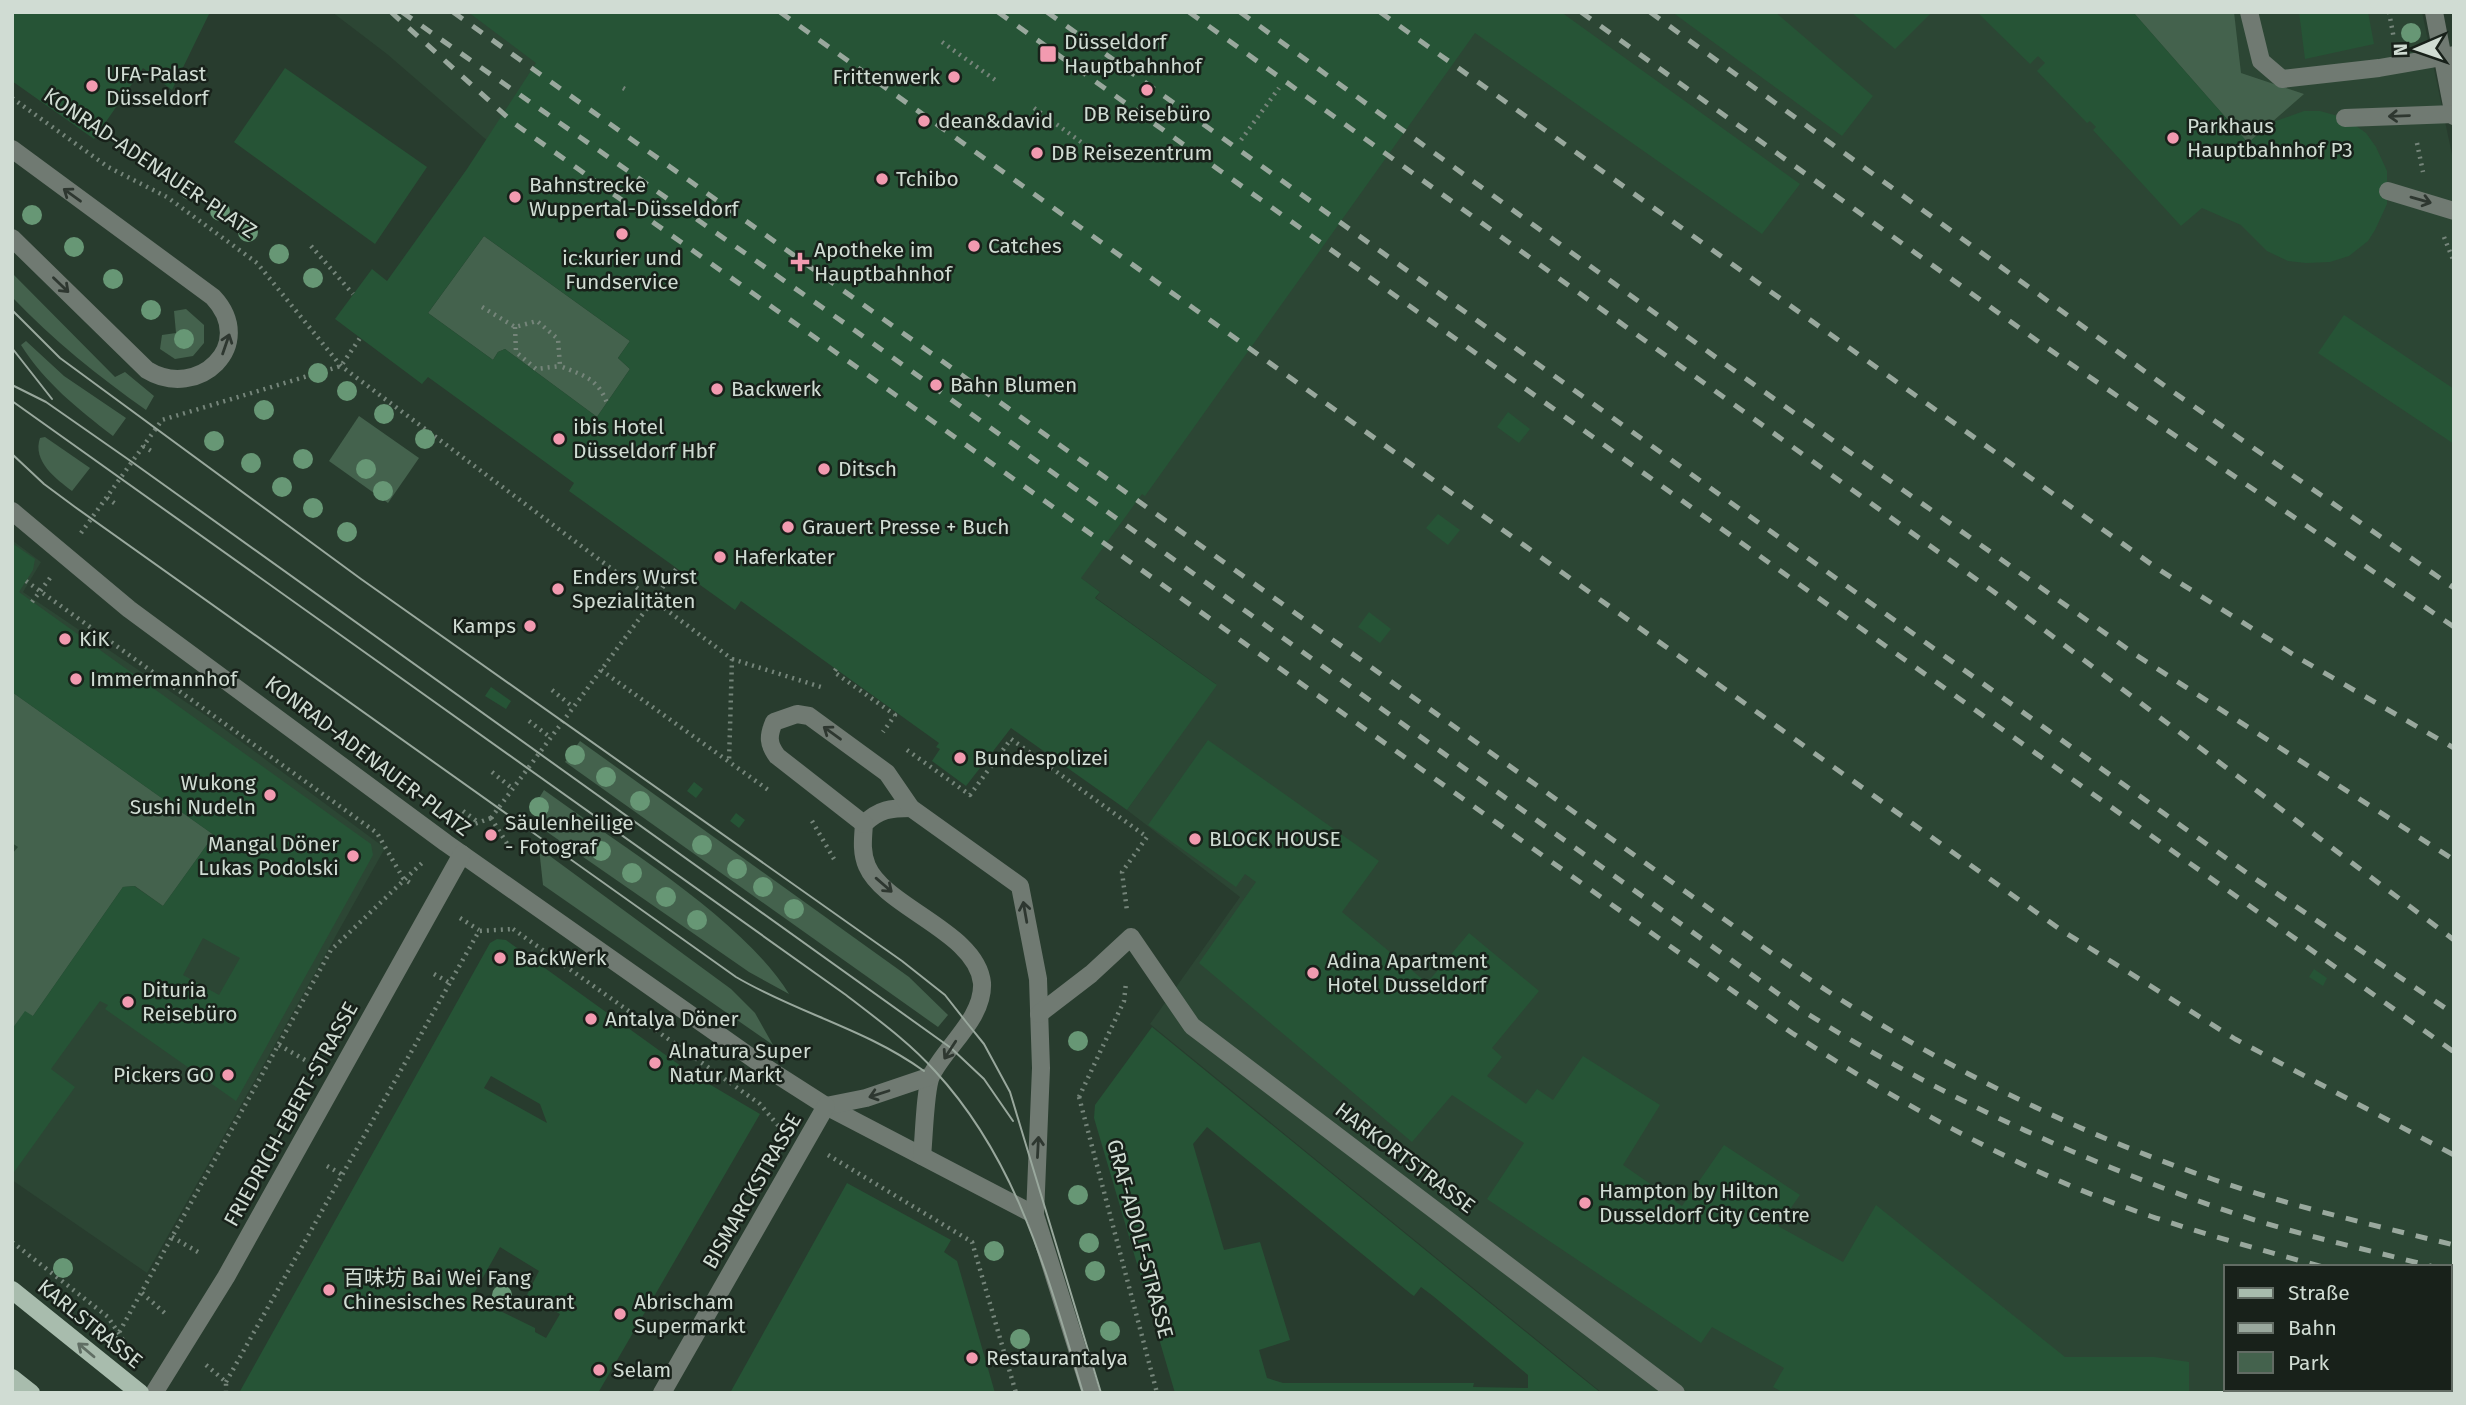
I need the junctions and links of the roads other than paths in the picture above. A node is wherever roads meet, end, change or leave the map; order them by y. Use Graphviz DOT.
graph roads {
  1 [pos="2249,12"];
  2 [pos="2434,12"];
  3 [pos="2448,56"];
  4 [pos="2454,115"];
  5 [pos="2345,118"];
  6 [pos="17,155"];
  7 [pos="2388,191"];
  8 [pos="2454,211"];
  9 [pos="12,238"];
  10 [pos="12,511"];
  11 [pos="911,808"];
  12 [pos="864,824"];
  13 [pos="462,854"];
  14 [pos="1039,1014"];
  15 [pos="931,1076"];
  16 [pos="826,1106"];
  17 [pos="922,1156"];
  18 [pos="1035,1215"];
  19 [pos="12,1290"];
  20 [pos="12,1378"];
  21 [pos="31,1393"];
  22 [pos="140,1393"];
  23 [pos="154,1393"];
  24 [pos="662,1393"];
  25 [pos="1091,1393"];
  26 [pos="1676,1393"];
  1 -- 3 [label="street"];
  2 -- 3 [label="street"];
  3 -- 4 [label="street"];
  4 -- 5 [label="street, one-way"];
  9 -- 6 [label="street, one-way"];
  7 -- 8 [label="street, one-way"];
  10 -- 13 [label="street, KONRAD-ADENAUER-PLATZ"];
  11 -- 12 [label="street"];
  11 -- 12 [label="street, one-way"];
  14 -- 11 [label="street, one-way"];
  12 -- 15 [label="street, one-way"];
  13 -- 16 [label="street, KONRAD-ADENAUER-PLATZ"];
  13 -- 23 [label="street, FRIEDRICH-EBERT-STRASSE"];
  18 -- 14 [label="street, one-way"];
  14 -- 26 [label="street, HARKORTSTRASSE"];
  15 -- 16 [label="street, BISMARCKSTRASSE, one-way"];
  15 -- 17 [label="street"];
  16 -- 17 [label="street, KONRAD-ADENAUER-PLATZ"];
  16 -- 24 [label="street, BISMARCKSTRASSE"];
  17 -- 18 [label="street, KONRAD-ADENAUER-PLATZ"];
  18 -- 25 [label="street"];
  22 -- 19 [label="main road, KARLSTRASSE, one-way"];
  20 -- 21 [label="main road"];
}
